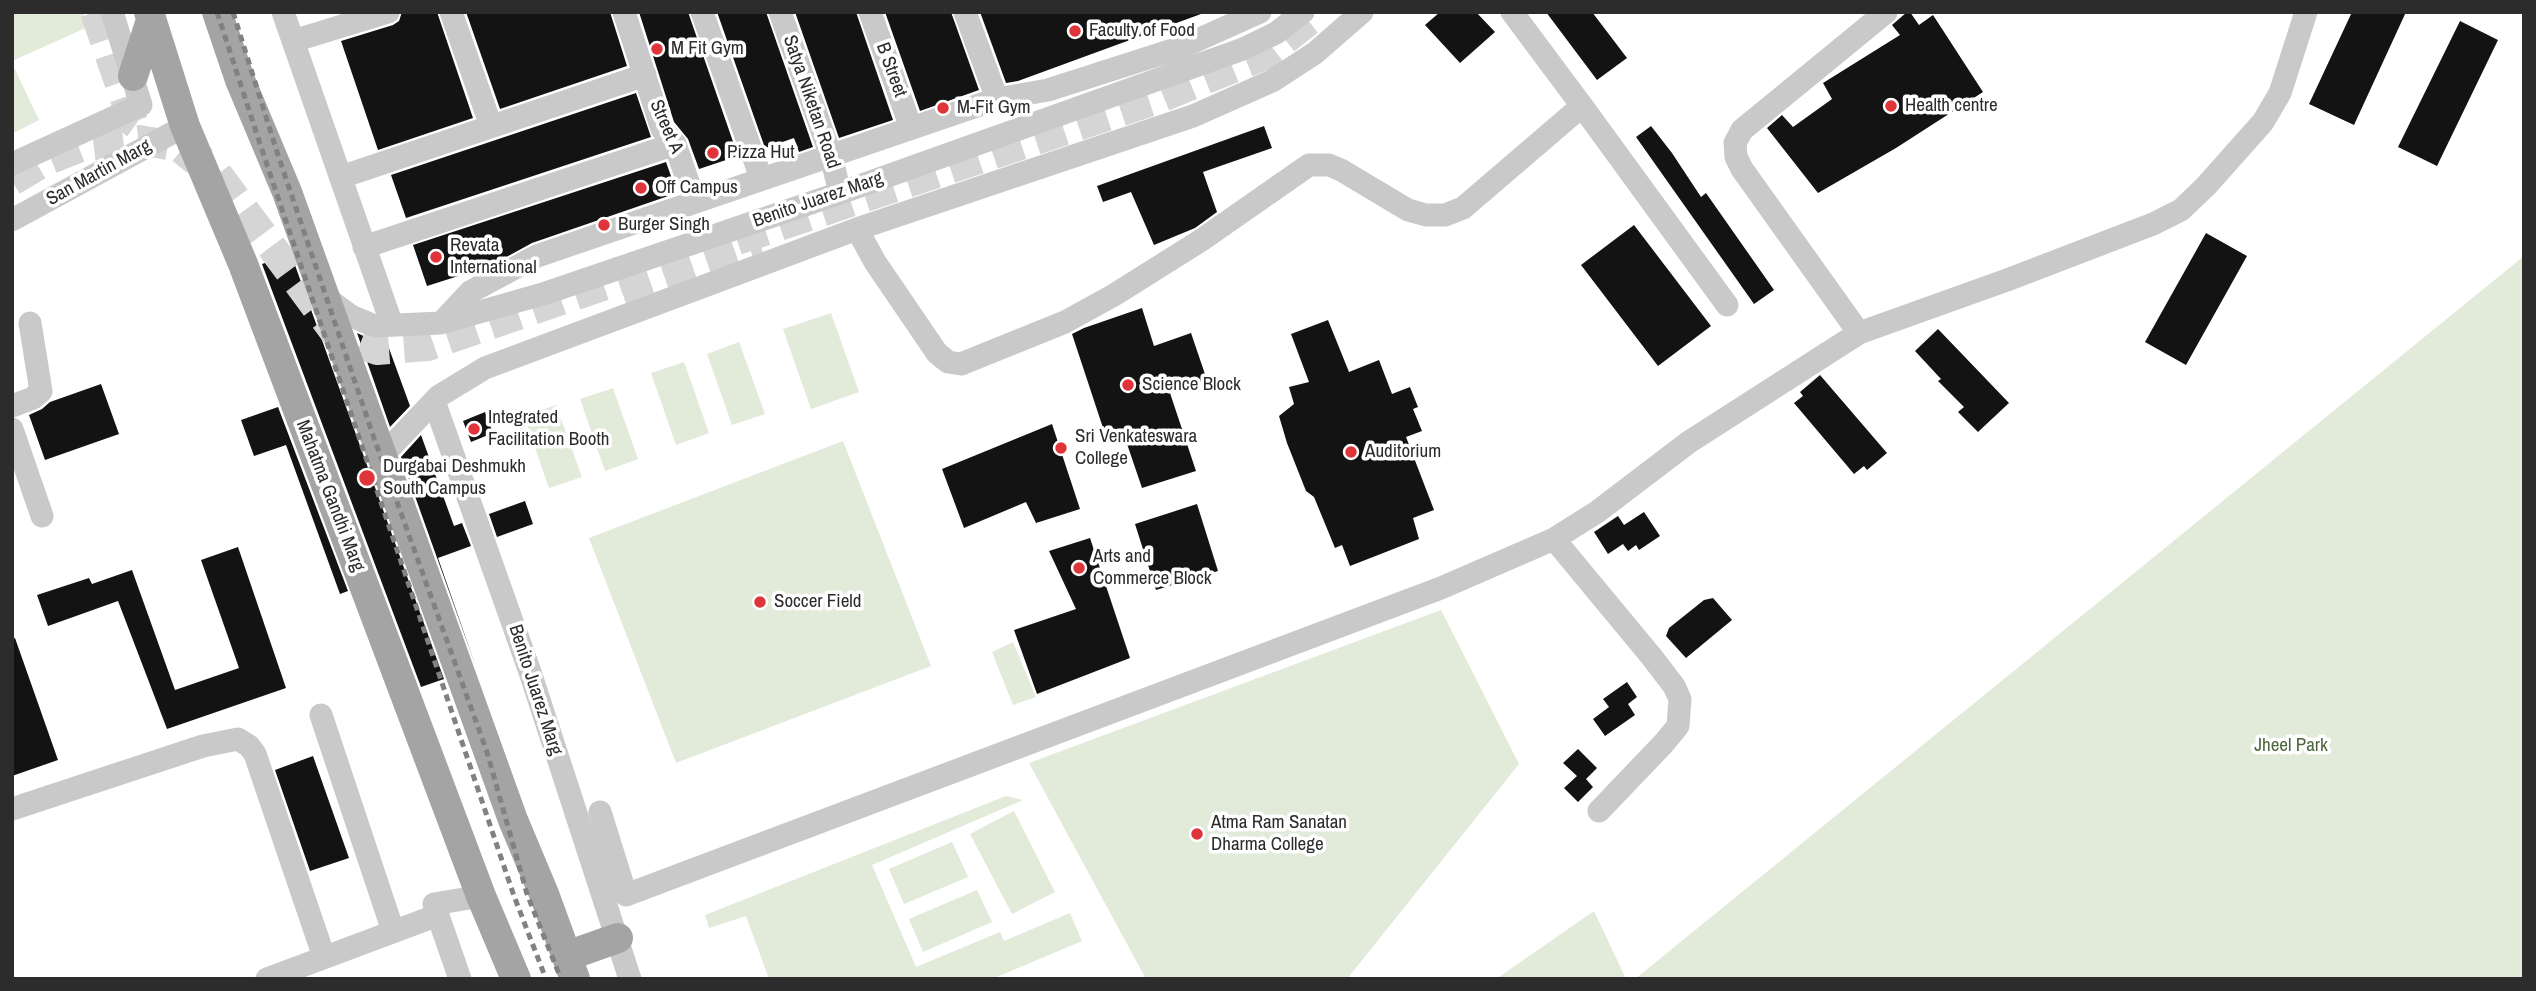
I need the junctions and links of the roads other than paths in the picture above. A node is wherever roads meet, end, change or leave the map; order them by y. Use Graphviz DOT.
graph roads {
  1 [pos="112,12"];
  2 [pos="217,12"];
  3 [pos="283,12"];
  4 [pos="388,12"];
  5 [pos="451,12"];
  6 [pos="624,12"];
  7 [pos="702,12"];
  8 [pos="780,12"];
  9 [pos="870,12"];
  10 [pos="965,12"];
  11 [pos="1260,12"];
  12 [pos="1362,12"];
  13 [pos="1512,12"];
  14 [pos="1885,12"];
  15 [pos="2306,12"];
  16 [pos="1301,13"];
  17 [pos="150,16"];
  18 [pos="293,41"];
  19 [pos="645,75"];
  20 [pos="133,76"];
  21 [pos="997,99"];
  22 [pos="1582,106"];
  23 [pos="185,126"];
  24 [pos="491,126"];
  25 [pos="911,128"];
  26 [pos="675,144"];
  27 [pos="831,156"];
  28 [pos="12,164"];
  29 [pos="341,177"];
  30 [pos="761,178"];
  31 [pos="840,193"];
  32 [pos="695,202"];
  33 [pos="12,220"];
  34 [pos="858,229"];
  35 [pos="364,247"];
  36 [pos="537,256"];
  37 [pos="546,293"];
  38 [pos="325,296"];
  39 [pos="1727,305"];
  40 [pos="30,323"];
  41 [pos="442,323"];
  42 [pos="392,325"];
  43 [pos="1859,333"];
  44 [pos="434,401"];
  45 [pos="12,406"];
  46 [pos="12,429"];
  47 [pos="381,457"];
  48 [pos="41,516"];
  49 [pos="1554,540"];
  50 [pos="321,715"];
  51 [pos="12,809"];
  52 [pos="1598,811"];
  53 [pos="600,812"];
  54 [pos="481,895"];
  55 [pos="438,915"];
  56 [pos="393,931"];
  57 [pos="618,938"];
  58 [pos="324,957"];
  59 [pos="571,967"];
  60 [pos="267,979"];
  61 [pos="460,979"];
  62 [pos="516,979"];
  63 [pos="630,979"];
  1 -- 20 [label="street"];
  2 -- 38 [label="main road"];
  3 -- 18 [label="street"];
  4 -- 18 [label="street"];
  5 -- 24 [label="street"];
  6 -- 19 [label="street, Street A"];
  7 -- 30 [label="street"];
  8 -- 27 [label="street, Satya Niketan Road"];
  9 -- 25 [label="street, B Street"];
  10 -- 21 [label="street"];
  11 -- 21 [label="street"];
  12 -- 34 [label="street"];
  13 -- 22 [label="street"];
  14 -- 43 [label="street"];
  15 -- 43 [label="street"];
  16 -- 31 [label="street, Benito Juarez Marg"];
  17 -- 20 [label="main road"];
  17 -- 23 [label="main road, Mahatma Gandhi Marg"];
  18 -- 29 [label="street"];
  19 -- 24 [label="street"];
  19 -- 26 [label="street, Street A"];
  20 -- 28 [label="street, San Martin Marg"];
  21 -- 25 [label="street"];
  22 -- 34 [label="street"];
  22 -- 39 [label="street"];
  23 -- 33 [label="street, San Martin Marg"];
  23 -- 54 [label="main road, Mahatma Gandhi Marg"];
  24 -- 29 [label="street"];
  25 -- 27 [label="street"];
  26 -- 32 [label="street, Street A"];
  26 -- 35 [label="street"];
  27 -- 30 [label="street"];
  27 -- 31 [label="street, Satya Niketan Road"];
  29 -- 35 [label="street"];
  30 -- 32 [label="street"];
  31 -- 37 [label="street, Benito Juarez Marg"];
  32 -- 36 [label="street"];
  34 -- 44 [label="street"];
  35 -- 42 [label="street"];
  36 -- 37 [label="street"];
  36 -- 41 [label="street"];
  37 -- 41 [label="street, Benito Juarez Marg"];
  38 -- 42 [label="street, Benito Juarez Marg"];
  38 -- 47 [label="main road"];
  40 -- 45 [label="street"];
  41 -- 42 [label="street, Benito Juarez Marg"];
  43 -- 49 [label="street"];
  44 -- 47 [label="street"];
  44 -- 57 [label="street, Benito Juarez Marg"];
  46 -- 48 [label="street"];
  47 -- 59 [label="main road"];
  49 -- 52 [label="street"];
  49 -- 53 [label="street"];
  50 -- 56 [label="street"];
  51 -- 58 [label="street"];
  54 -- 55 [label="street"];
  54 -- 62 [label="main road, Mahatma Gandhi Marg"];
  55 -- 56 [label="street"];
  55 -- 61 [label="street"];
  56 -- 58 [label="street"];
  57 -- 59 [label="main road"];
  57 -- 63 [label="street, Benito Juarez Marg"];
  58 -- 60 [label="street"];
}
